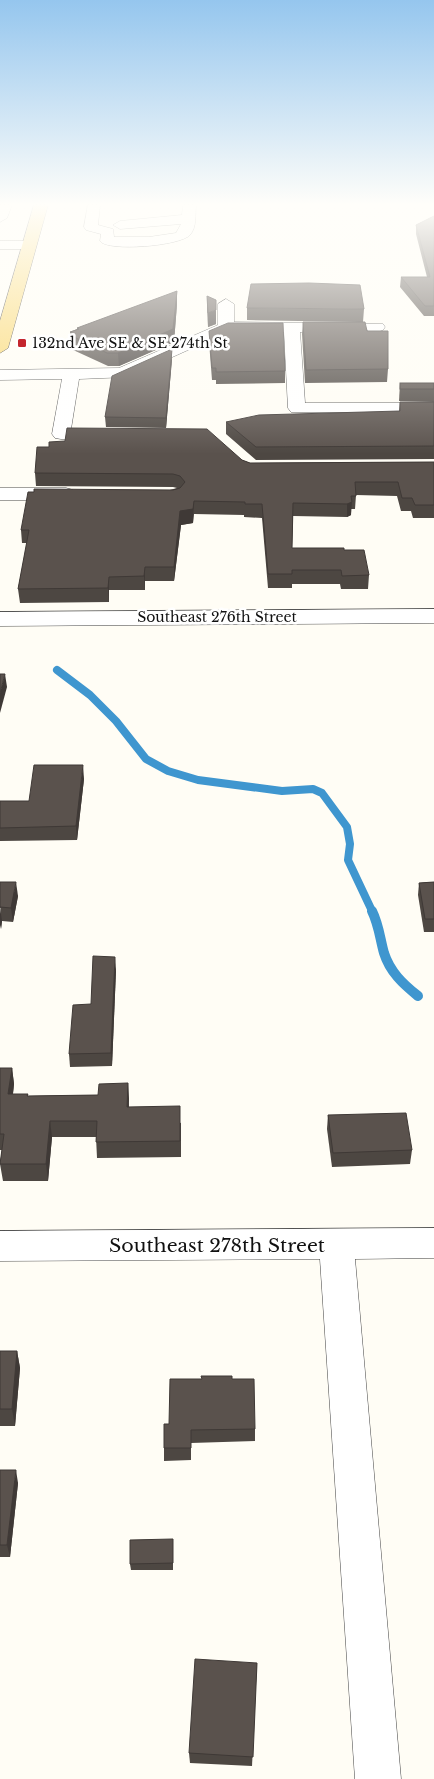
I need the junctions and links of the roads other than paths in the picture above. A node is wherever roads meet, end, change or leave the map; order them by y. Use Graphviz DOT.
graph roads {
  1 [pos="13,288"];
  2 [pos="226,304"];
  3 [pos="5,310"];
  4 [pos="226,327"];
  5 [pos="292,327"];
  6 [pos="376,327"];
  7 [pos="1,340"];
  8 [pos="70,374"];
  9 [pos="0,375"];
  10 [pos="434,408"];
  11 [pos="118,434"];
  12 [pos="0,494"];
  13 [pos="87,494"];
  14 [pos="434,616"];
  15 [pos="0,618"];
  16 [pos="434,1243"];
  17 [pos="336,1244"];
  18 [pos="0,1246"];
  19 [pos="378,1779"];
  1 -- 3 [label="main road"];
  2 -- 4 [label="street"];
  3 -- 7 [label="main road"];
  4 -- 5 [label="street"];
  4 -- 8 [label="street"];
  5 -- 6 [label="street"];
  5 -- 10 [label="street"];
  8 -- 9 [label="street"];
  8 -- 11 [label="street"];
  12 -- 13 [label="street"];
  14 -- 15 [label="street, Southeast 276th Street"];
  16 -- 17 [label="street, Southeast 278th Street"];
  17 -- 18 [label="street, Southeast 278th Street"];
  17 -- 19 [label="street"];
}
